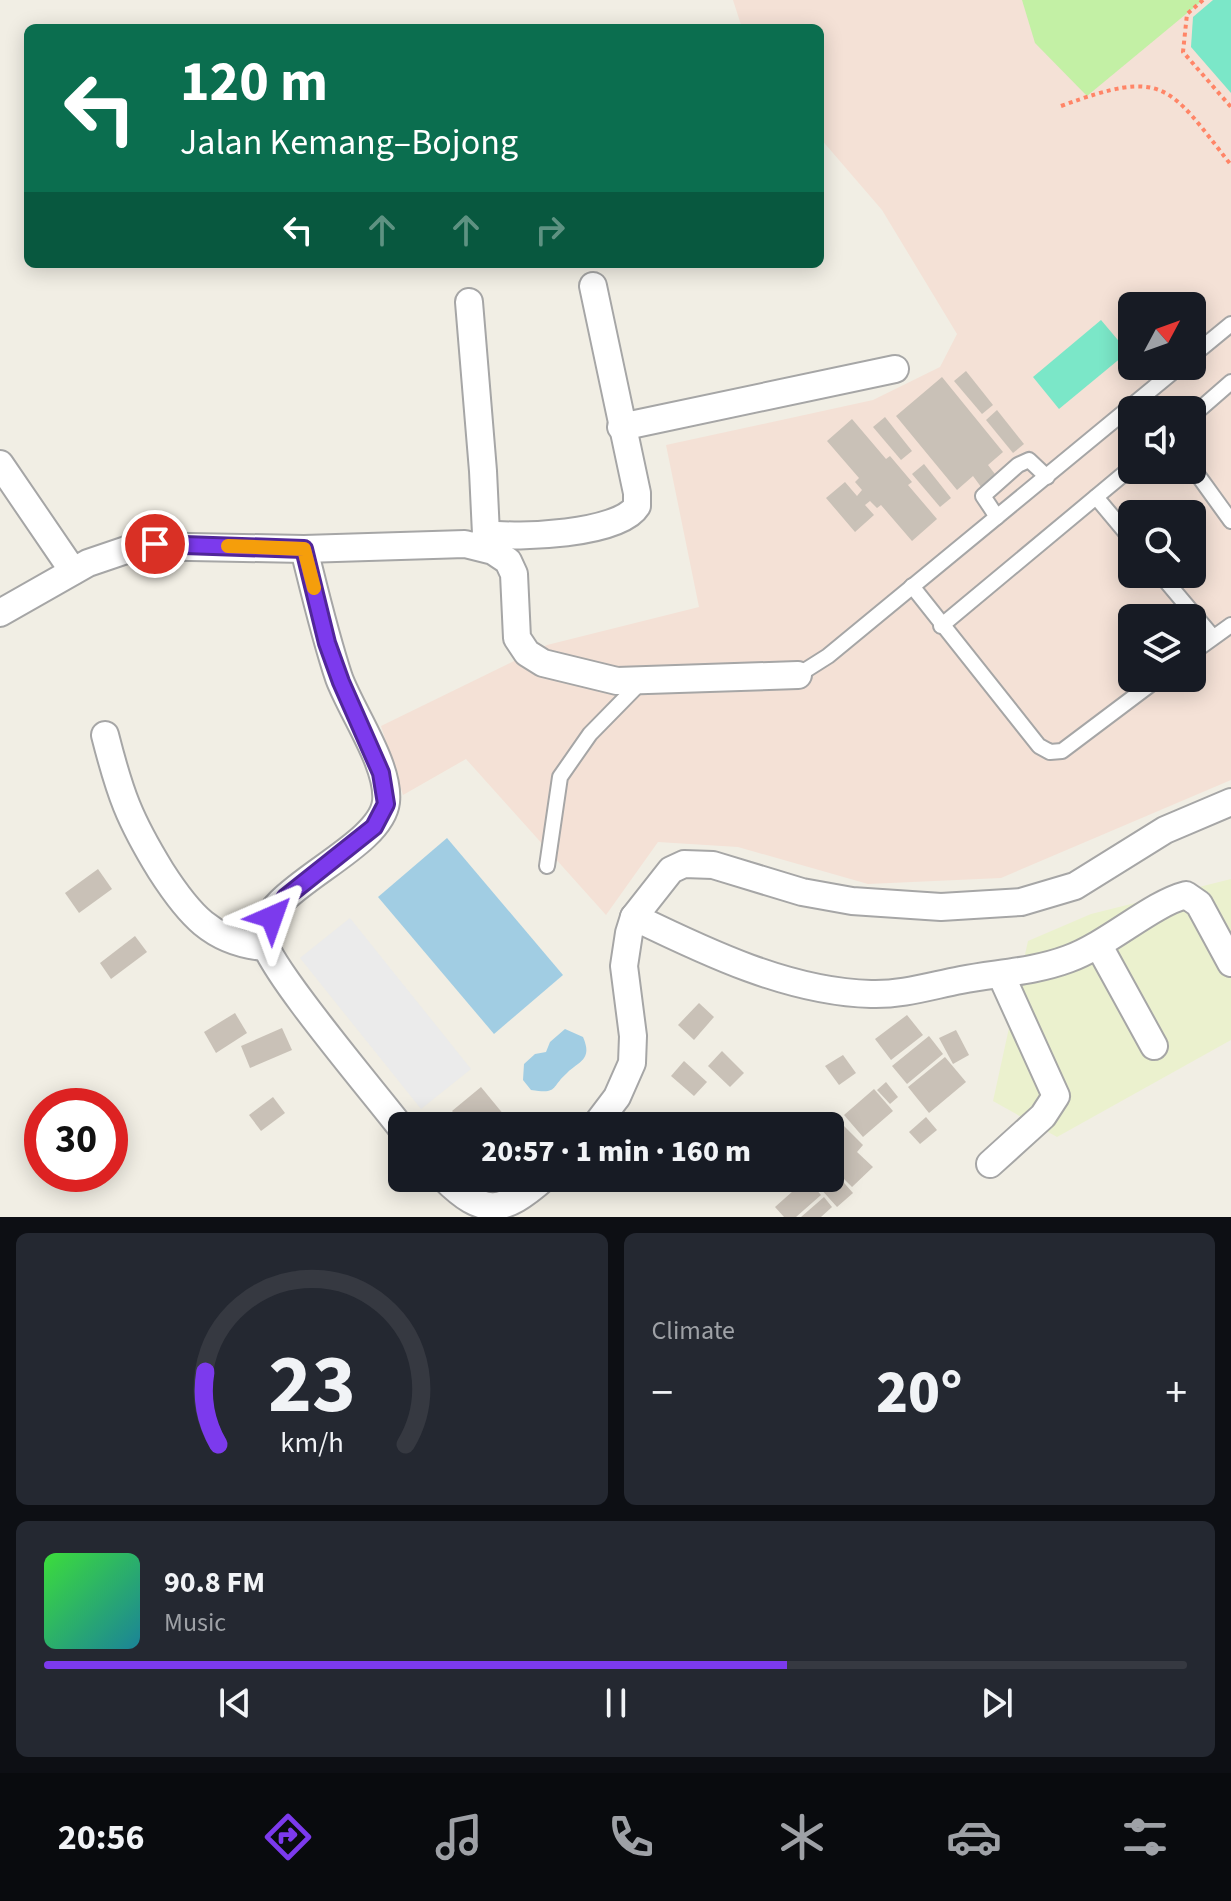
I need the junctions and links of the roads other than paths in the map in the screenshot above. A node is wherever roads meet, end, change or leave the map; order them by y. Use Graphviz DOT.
graph roads {
  1 [pos="593,286"];
  2 [pos="469,302"];
  3 [pos="1231,324"];
  4 [pos="1206,345"];
  5 [pos="895,369"];
  6 [pos="1163,380"];
  7 [pos="1231,382"];
  8 [pos="1206,404"];
  9 [pos="621,427"];
  10 [pos="0,464"];
  11 [pos="1047,477"];
  12 [pos="1118,479"];
  13 [pos="1204,484"];
  14 [pos="1096,497"];
  15 [pos="997,517"];
  16 [pos="1231,521"];
  17 [pos="1118,523"];
  18 [pos="483,540"];
  19 [pos="304,549"];
  20 [pos="73,571"];
  21 [pos="912,586"];
  22 [pos="1172,588"];
  23 [pos="0,613"];
  24 [pos="1231,625"];
  25 [pos="941,626"];
  26 [pos="1213,637"];
  27 [pos="1206,642"];
  28 [pos="798,675"];
  29 [pos="644,679"];
  30 [pos="1140,692"];
  31 [pos="105,735"];
  32 [pos="1231,802"];
  33 [pos="547,866"];
  34 [pos="634,917"];
  35 [pos="1099,946"];
  36 [pos="265,947"];
  37 [pos="1231,963"];
  38 [pos="1001,975"];
  39 [pos="1154,1046"];
  40 [pos="389,1112"];
  41 [pos="606,1112"];
  42 [pos="990,1164"];
  43 [pos="457,1192"];
  44 [pos="526,1192"];
  1 -- 9 [label="street"];
  2 -- 18 [label="street"];
  3 -- 4 [label="lane"];
  5 -- 9 [label="street"];
  6 -- 11 [label="lane"];
  7 -- 8 [label="lane"];
  9 -- 18 [label="street"];
  10 -- 20 [label="street"];
  11 -- 15 [label="lane"];
  11 -- 15 [label="lane"];
  12 -- 14 [label="lane"];
  13 -- 16 [label="lane"];
  14 -- 17 [label="lane"];
  14 -- 25 [label="lane"];
  15 -- 21 [label="lane"];
  18 -- 19 [label="street"];
  18 -- 29 [label="street"];
  19 -- 20 [label="street"];
  19 -- 36 [label="street"];
  20 -- 23 [label="street"];
  21 -- 25 [label="lane"];
  21 -- 28 [label="lane"];
  22 -- 26 [label="lane"];
  24 -- 26 [label="lane"];
  25 -- 30 [label="lane"];
  26 -- 27 [label="lane"];
  28 -- 29 [label="street"];
  29 -- 33 [label="lane"];
  31 -- 36 [label="street"];
  32 -- 34 [label="street"];
  34 -- 38 [label="street"];
  34 -- 41 [label="street"];
  35 -- 37 [label="street"];
  35 -- 38 [label="street"];
  35 -- 39 [label="street"];
  36 -- 40 [label="street"];
  38 -- 42 [label="street"];
  43 -- 44 [label="street"];
}
